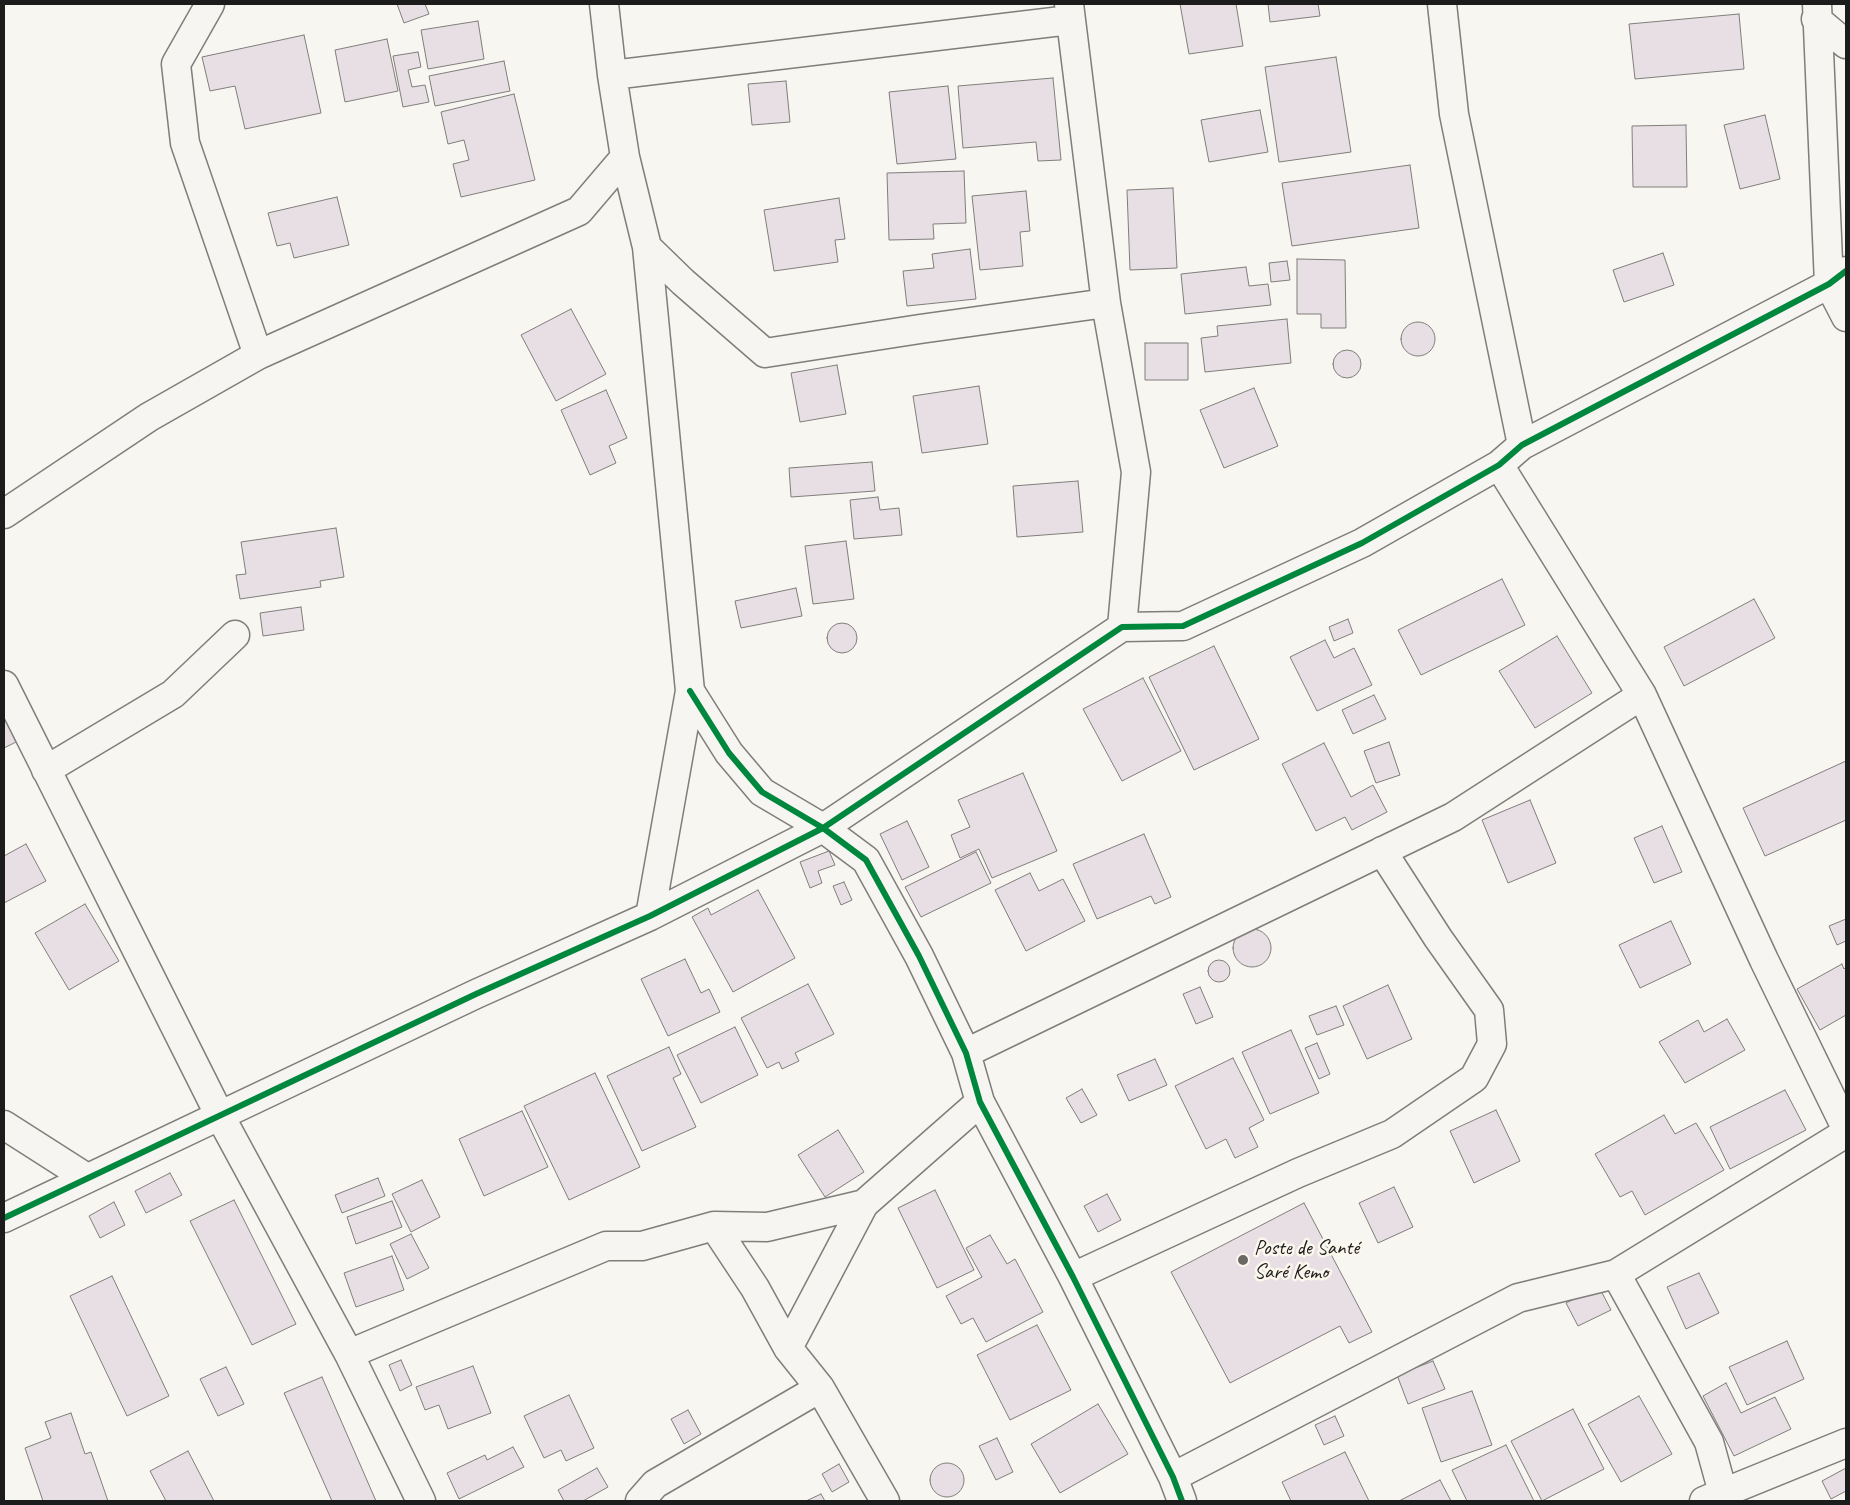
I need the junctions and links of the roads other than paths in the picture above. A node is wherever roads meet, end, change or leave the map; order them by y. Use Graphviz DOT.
graph roads {
  1 [pos="210,4"];
  2 [pos="604,4"];
  3 [pos="1442,4"];
  4 [pos="1817,11"];
  5 [pos="1069,12"];
  6 [pos="1846,44"];
  7 [pos="612,75"];
  8 [pos="625,157"];
  9 [pos="647,247"];
  10 [pos="1838,277"];
  11 [pos="1106,303"];
  12 [pos="1846,317"];
  13 [pos="258,355"];
  14 [pos="1522,445"];
  15 [pos="1499,465"];
  16 [pos="4,514"];
  17 [pos="1122,627"];
  18 [pos="235,634"];
  19 [pos="4,685"];
  20 [pos="690,691"];
  21 [pos="1642,695"];
  22 [pos="46,770"];
  23 [pos="822,828"];
  24 [pos="1382,851"];
  25 [pos="650,916"];
  26 [pos="966,1053"];
  27 [pos="980,1102"];
  28 [pos="220,1116"];
  29 [pos="4,1125"];
  30 [pos="1846,1128"];
  31 [pos="1846,1133"];
  32 [pos="87,1178"];
  33 [pos="864,1204"];
  34 [pos="4,1218"];
  35 [pos="714,1226"];
  36 [pos="1616,1274"];
  37 [pos="1073,1277"];
  38 [pos="788,1348"];
  39 [pos="348,1354"];
  40 [pos="820,1388"];
  41 [pos="1846,1443"];
  42 [pos="1178,1489"];
  43 [pos="1713,1497"];
  44 [pos="421,1501"];
  45 [pos="640,1501"];
  46 [pos="885,1501"];
  1 -- 13 [label="street"];
  2 -- 7 [label="street"];
  3 -- 14 [label="street"];
  4 -- 6 [label="street"];
  4 -- 10 [label="street"];
  5 -- 7 [label="street"];
  5 -- 11 [label="street"];
  7 -- 8 [label="street"];
  8 -- 9 [label="street"];
  8 -- 13 [label="street"];
  9 -- 11 [label="street"];
  9 -- 20 [label="street"];
  10 -- 12 [label="street"];
  10 -- 14 [label="street"];
  11 -- 17 [label="street"];
  13 -- 16 [label="street"];
  14 -- 15 [label="street"];
  15 -- 17 [label="street"];
  15 -- 21 [label="street"];
  17 -- 23 [label="street"];
  18 -- 22 [label="street"];
  19 -- 22 [label="street"];
  20 -- 23 [label="street"];
  20 -- 25 [label="street"];
  21 -- 24 [label="street"];
  21 -- 30 [label="street"];
  22 -- 28 [label="street"];
  23 -- 25 [label="street"];
  23 -- 26 [label="street"];
  24 -- 26 [label="street"];
  24 -- 37 [label="street"];
  25 -- 28 [label="street"];
  26 -- 27 [label="street"];
  27 -- 33 [label="street"];
  27 -- 37 [label="street"];
  28 -- 32 [label="street"];
  28 -- 39 [label="street"];
  29 -- 32 [label="street"];
  31 -- 36 [label="street"];
  32 -- 34 [label="street"];
  33 -- 35 [label="street"];
  33 -- 38 [label="street"];
  35 -- 38 [label="street"];
  35 -- 39 [label="street"];
  36 -- 42 [label="street"];
  36 -- 43 [label="street"];
  37 -- 42 [label="street"];
  38 -- 40 [label="street"];
  39 -- 44 [label="street"];
  40 -- 45 [label="street"];
  40 -- 46 [label="street"];
  41 -- 43 [label="street"];
}
